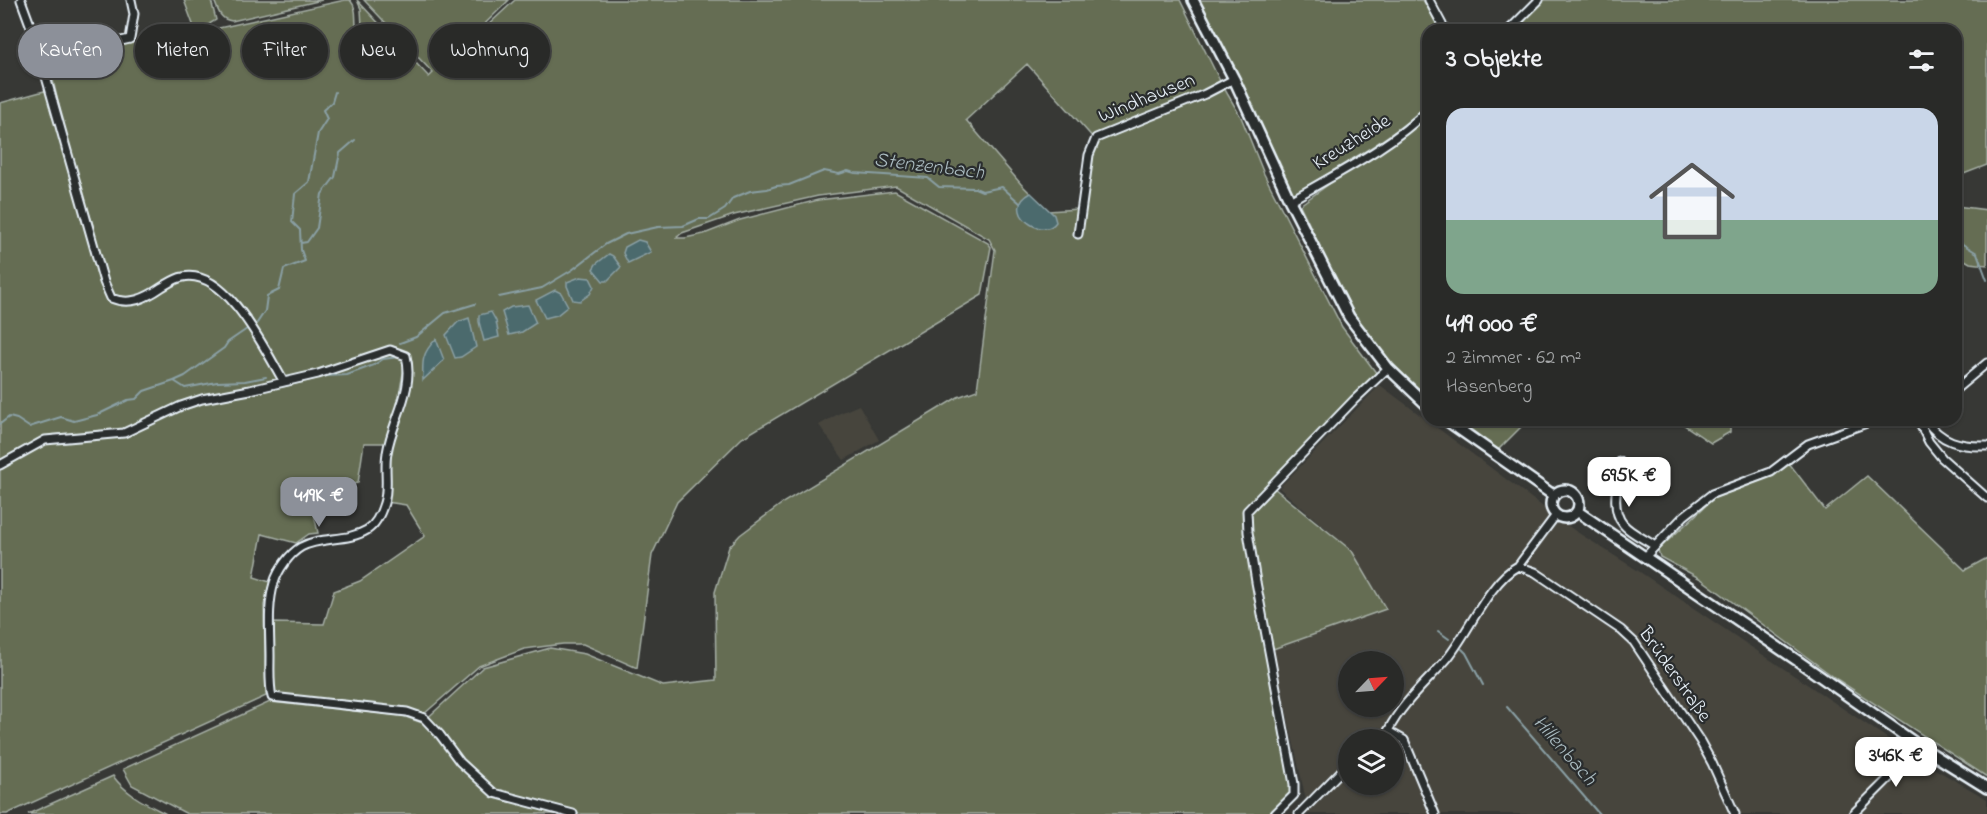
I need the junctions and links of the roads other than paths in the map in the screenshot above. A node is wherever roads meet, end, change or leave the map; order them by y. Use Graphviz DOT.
graph roads {
  1 [pos="21,0"];
  2 [pos="131,0"];
  3 [pos="1193,0"];
  4 [pos="1429,0"];
  5 [pos="1539,0"];
  6 [pos="30,24"];
  7 [pos="1442,24"];
  8 [pos="1515,24"];
  9 [pos="123,41"];
  10 [pos="46,78"];
  11 [pos="1234,79"];
  12 [pos="1422,116"];
  13 [pos="1290,201"];
  14 [pos="1078,234"];
  15 [pos="1987,363"];
  16 [pos="1388,368"];
  17 [pos="284,382"];
  18 [pos="1962,384"];
  19 [pos="1422,400"];
  20 [pos="1455,426"];
  21 [pos="1858,426"];
  22 [pos="1921,426"];
  23 [pos="1930,426"];
  24 [pos="1987,446"];
  25 [pos="1620,462"];
  26 [pos="0,465"];
  27 [pos="1553,495"];
  28 [pos="1987,498"];
  29 [pos="1577,512"];
  30 [pos="1556,515"];
  31 [pos="1655,546"];
  32 [pos="1645,557"];
  33 [pos="1518,566"];
  34 [pos="1389,729"];
  35 [pos="1404,740"];
  36 [pos="1918,745"];
  37 [pos="1338,774"];
  38 [pos="1987,788"];
  39 [pos="573,814"];
  40 [pos="1275,814"];
  41 [pos="1299,814"];
  42 [pos="1435,814"];
  43 [pos="1735,814"];
  44 [pos="1853,814"];
  1 -- 6 [label="street"];
  2 -- 9 [label="street"];
  3 -- 11 [label="main road"];
  4 -- 7 [label="street"];
  5 -- 8 [label="street"];
  10 -- 17 [label="street"];
  11 -- 13 [label="main road"];
  11 -- 14 [label="street, Windhausen"];
  12 -- 13 [label="street, Kreuzheide"];
  13 -- 16 [label="main road"];
  15 -- 18 [label="street"];
  16 -- 19 [label="main road"];
  16 -- 40 [label="street"];
  17 -- 26 [label="street"];
  17 -- 39 [label="street"];
  20 -- 27 [label="main road"];
  21 -- 31 [label="street"];
  22 -- 28 [label="street"];
  23 -- 24 [label="street"];
  25 -- 31 [label="street"];
  27 -- 29 [label="main road"];
  27 -- 30 [label="main road"];
  29 -- 30 [label="main road"];
  29 -- 32 [label="main road"];
  30 -- 33 [label="street"];
  31 -- 32 [label="street"];
  32 -- 36 [label="main road"];
  33 -- 34 [label="street"];
  33 -- 43 [label="street, Brüderstraße"];
  35 -- 42 [label="street"];
  36 -- 38 [label="main road"];
  36 -- 44 [label="street"];
  37 -- 41 [label="street"];
}
